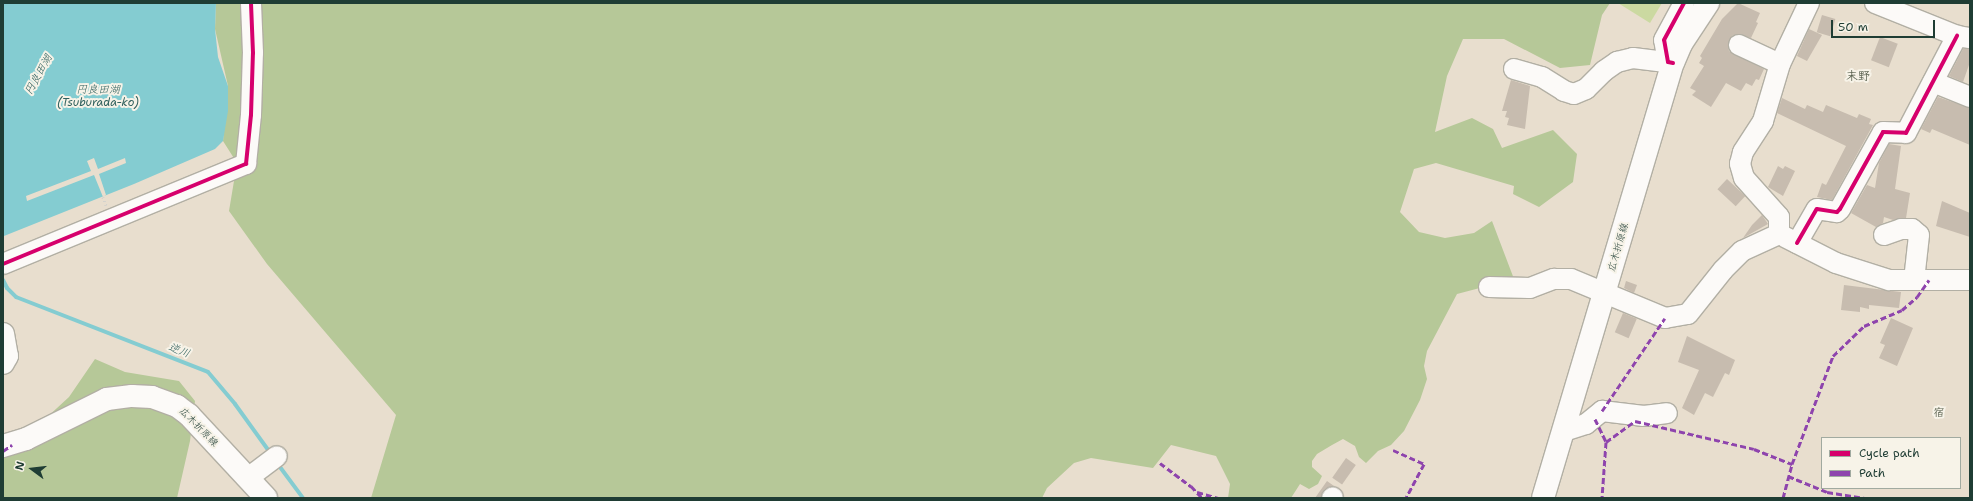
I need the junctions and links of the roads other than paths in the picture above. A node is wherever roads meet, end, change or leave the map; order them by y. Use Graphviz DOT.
graph roads {
  1 [pos="251,3"];
  2 [pos="1684,3"];
  3 [pos="1708,3"];
  4 [pos="1809,3"];
  5 [pos="1875,3"];
  6 [pos="1963,37"];
  7 [pos="1739,45"];
  8 [pos="1671,63"];
  9 [pos="1780,64"];
  10 [pos="1514,69"];
  11 [pos="1933,82"];
  12 [pos="1970,97"];
  13 [pos="1884,235"];
  14 [pos="1788,239"];
  15 [pos="3,264"];
  16 [pos="1914,280"];
  17 [pos="1970,280"];
  18 [pos="1488,287"];
  19 [pos="1605,294"];
  20 [pos="3,334"];
  21 [pos="3,363"];
  22 [pos="1667,413"];
  23 [pos="1564,431"];
  24 [pos="3,446"];
  25 [pos="277,456"];
  26 [pos="248,478"];
  27 [pos="266,498"];
  28 [pos="1543,498"];
  1 -- 15 [label="street"];
  2 -- 8 [label="street"];
  3 -- 8 [label="main road, 広木折原線"];
  4 -- 9 [label="street"];
  5 -- 6 [label="street"];
  6 -- 11 [label="street"];
  7 -- 9 [label="street"];
  8 -- 10 [label="street"];
  8 -- 19 [label="main road, 広木折原線"];
  9 -- 14 [label="street"];
  11 -- 12 [label="street"];
  11 -- 14 [label="street"];
  13 -- 16 [label="street"];
  14 -- 16 [label="street"];
  14 -- 19 [label="street"];
  16 -- 17 [label="street"];
  18 -- 19 [label="street"];
  19 -- 23 [label="main road, 広木折原線"];
  20 -- 21 [label="main road"];
  22 -- 23 [label="street"];
  23 -- 28 [label="main road, 広木折原線"];
  24 -- 26 [label="main road, 広木折原線"];
  25 -- 26 [label="street"];
  26 -- 27 [label="main road, 広木折原線"];
}
